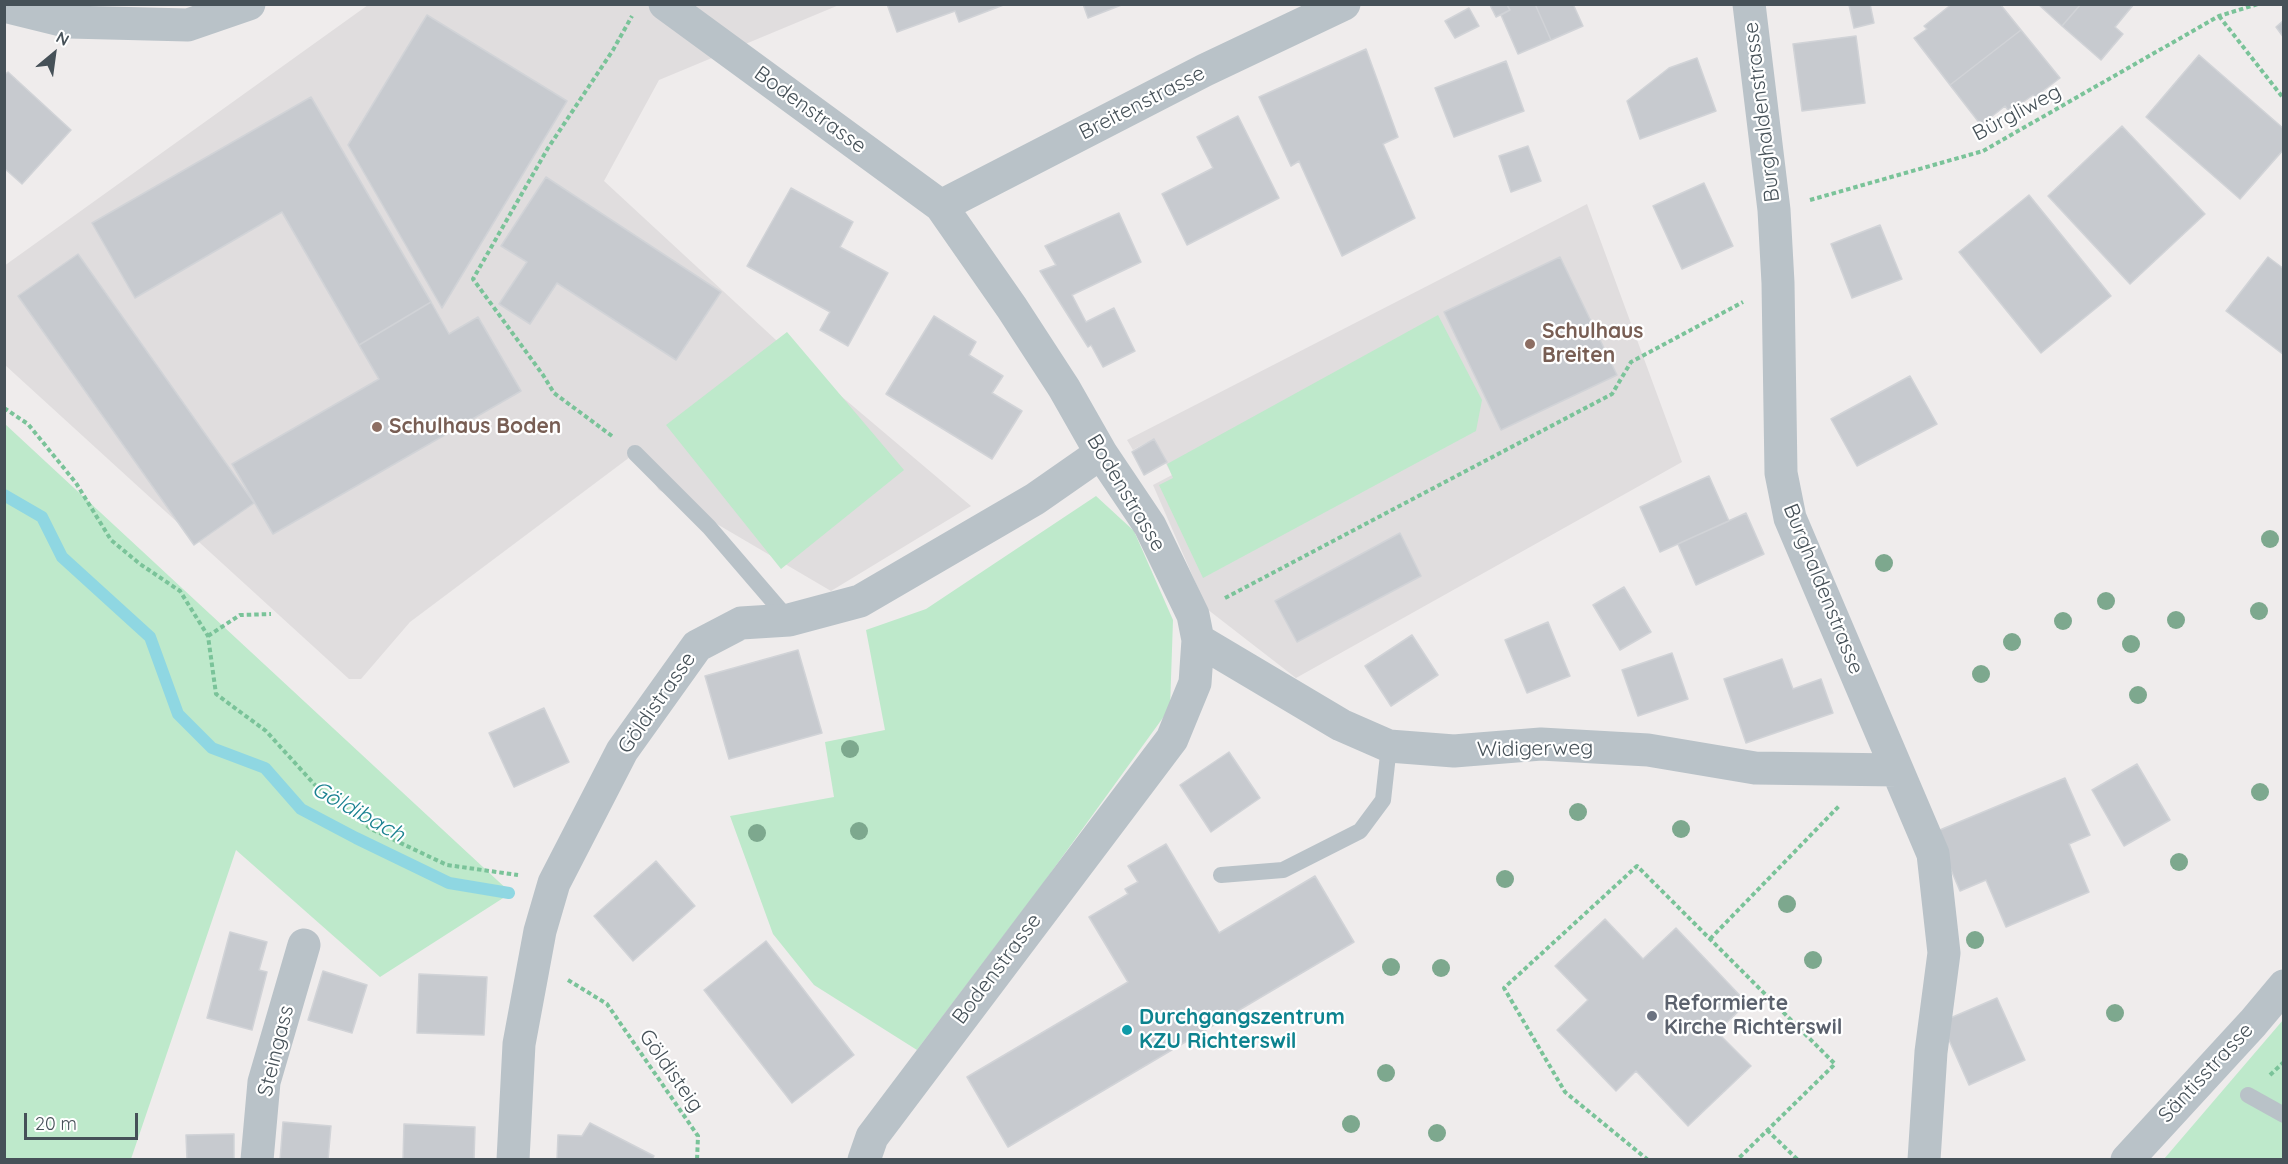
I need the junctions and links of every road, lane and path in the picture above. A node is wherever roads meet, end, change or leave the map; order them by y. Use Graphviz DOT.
graph roads {
  1 [pos="249,4"];
  2 [pos="665,4"];
  3 [pos="1344,4"];
  4 [pos="1749,4"];
  5 [pos="2258,4"];
  6 [pos="4,6"];
  7 [pos="633,14"];
  8 [pos="2219,16"];
  9 [pos="2283,99"];
  10 [pos="941,206"];
  11 [pos="1774,210"];
  12 [pos="1778,283"];
  13 [pos="4,408"];
  14 [pos="635,453"];
  15 [pos="1101,453"];
  16 [pos="271,614"];
  17 [pos="789,620"];
  18 [pos="1196,628"];
  19 [pos="208,636"];
  20 [pos="1389,746"];
  21 [pos="1897,770"];
  22 [pos="1846,799"];
  23 [pos="1221,875"];
  24 [pos="554,883"];
  25 [pos="1710,939"];
  26 [pos="304,945"];
  27 [pos="2283,986"];
  28 [pos="607,1004"];
  29 [pos="2248,1095"];
  30 [pos="2283,1115"];
  31 [pos="1767,1130"];
  32 [pos="257,1160"];
  33 [pos="513,1160"];
  34 [pos="697,1160"];
  35 [pos="864,1160"];
  36 [pos="1648,1160"];
  37 [pos="1737,1160"];
  38 [pos="1798,1160"];
  39 [pos="1924,1160"];
  40 [pos="2127,1160"];
  1 -- 6 [label="street"];
  2 -- 10 [label="street, Bodenstrasse"];
  3 -- 10 [label="street, Breitenstrasse"];
  4 -- 11 [label="street, Burghaldenstrasse"];
  5 -- 8 [label="path, Bürgliweg"];
  7 -- 14 [label="path"];
  8 -- 9 [label="path"];
  8 -- 11 [label="path, Bürgliweg"];
  10 -- 15 [label="street, Bodenstrasse"];
  11 -- 12 [label="street, Burghaldenstrasse"];
  12 -- 18 [label="path"];
  12 -- 21 [label="street, Burghaldenstrasse"];
  13 -- 19 [label="path"];
  14 -- 17 [label="lane"];
  15 -- 17 [label="street, Göldistrasse"];
  15 -- 18 [label="street, Bodenstrasse"];
  16 -- 19 [label="path"];
  17 -- 24 [label="street, Göldistrasse"];
  18 -- 20 [label="street, Widigerweg"];
  18 -- 35 [label="street, Bodenstrasse"];
  19 -- 24 [label="path"];
  20 -- 21 [label="street, Widigerweg"];
  20 -- 23 [label="lane"];
  21 -- 39 [label="street, Burghaldenstrasse"];
  22 -- 25 [label="path"];
  24 -- 33 [label="street, Göldistrasse"];
  25 -- 31 [label="path"];
  25 -- 36 [label="path"];
  26 -- 32 [label="street, Steingass"];
  27 -- 40 [label="street, Säntisstrasse"];
  28 -- 34 [label="path, Göldisteig"];
  29 -- 30 [label="lane"];
  31 -- 37 [label="path"];
  31 -- 38 [label="path"];
}
